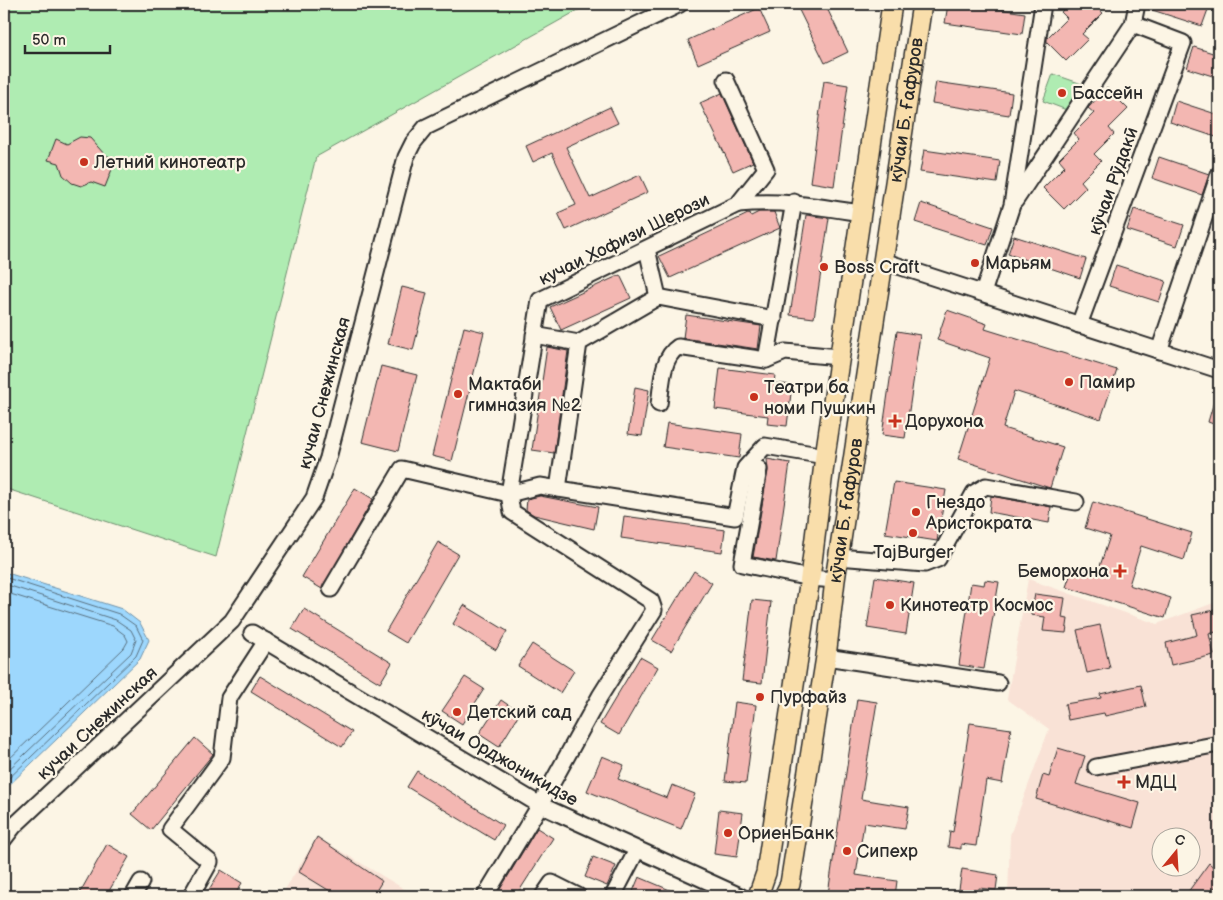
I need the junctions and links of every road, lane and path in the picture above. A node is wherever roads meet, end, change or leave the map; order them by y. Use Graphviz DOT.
graph roads {
  1 [pos="680,4"];
  2 [pos="892,4"];
  3 [pos="922,4"];
  4 [pos="1043,4"];
  5 [pos="1137,4"];
  6 [pos="1133,24"];
  7 [pos="726,80"];
  8 [pos="1219,174"];
  9 [pos="794,202"];
  10 [pos="738,204"];
  11 [pos="1012,205"];
  12 [pos="860,213"];
  13 [pos="647,249"];
  14 [pos="883,261"];
  15 [pos="984,293"];
  16 [pos="658,297"];
  17 [pos="774,319"];
  18 [pos="1079,325"];
  19 [pos="534,335"];
  20 [pos="579,343"];
  21 [pos="1159,351"];
  22 [pos="839,357"];
  23 [pos="766,360"];
  24 [pos="1219,370"];
  25 [pos="659,404"];
  26 [pos="825,456"];
  27 [pos="759,469"];
  28 [pos="558,489"];
  29 [pos="509,494"];
  30 [pos="1076,502"];
  31 [pos="838,557"];
  32 [pos="810,578"];
  33 [pos="835,580"];
  34 [pos="331,590"];
  35 [pos="252,633"];
  36 [pos="266,641"];
  37 [pos="826,657"];
  38 [pos="998,682"];
  39 [pos="1219,744"];
  40 [pos="1096,767"];
  41 [pos="540,805"];
  42 [pos="4,839"];
  43 [pos="637,850"];
  44 [pos="141,882"];
  45 [pos="133,896"];
  46 [pos="191,896"];
  47 [pos="485,896"];
  48 [pos="543,896"];
  49 [pos="578,896"];
  50 [pos="613,896"];
  51 [pos="740,896"];
  52 [pos="758,896"];
  53 [pos="784,896"];
  1 -- 42 [label="street, кучаи Снежинская"];
  2 -- 12 [label="main road, кӯчаи Б. Ғафуров"];
  3 -- 14 [label="main road, кӯчаи Б. Ғафуров"];
  4 -- 11 [label="street"];
  5 -- 6 [label="street"];
  6 -- 11 [label="street"];
  6 -- 18 [label="street, кӯчаи Рӯдакӣ"];
  7 -- 10 [label="street"];
  8 -- 21 [label="street"];
  9 -- 10 [label="street"];
  9 -- 12 [label="street"];
  9 -- 17 [label="street"];
  10 -- 13 [label="street, кучаи Хофизи Шерози"];
  11 -- 15 [label="street"];
  12 -- 22 [label="main road, кӯчаи Б. Ғафуров"];
  13 -- 16 [label="street"];
  13 -- 19 [label="street, кучаи Хофизи Шерози"];
  14 -- 15 [label="street"];
  14 -- 31 [label="main road, кӯчаи Б. Ғафуров"];
  15 -- 18 [label="street"];
  16 -- 17 [label="street"];
  16 -- 20 [label="street"];
  17 -- 23 [label="street"];
  18 -- 21 [label="street"];
  19 -- 20 [label="street"];
  19 -- 29 [label="street, кучаи Хофизи Шерози"];
  20 -- 28 [label="street"];
  21 -- 24 [label="street"];
  22 -- 23 [label="street"];
  22 -- 26 [label="main road, кӯчаи Б. Ғафуров"];
  23 -- 25 [label="street"];
  26 -- 28 [label="street"];
  26 -- 32 [label="main road, кӯчаи Б. Ғафуров"];
  27 -- 32 [label="street"];
  28 -- 29 [label="street"];
  29 -- 34 [label="street"];
  29 -- 41 [label="street"];
  30 -- 31 [label="street"];
  31 -- 33 [label="main road, кӯчаи Б. Ғафуров"];
  32 -- 33 [label="street"];
  32 -- 52 [label="main road, кӯчаи Б. Ғафуров"];
  33 -- 37 [label="main road, кӯчаи Б. Ғафуров"];
  35 -- 36 [label="street, кӯчаи Орджоникидзе"];
  36 -- 41 [label="street, кӯчаи Орджоникидзе"];
  36 -- 46 [label="street"];
  37 -- 38 [label="street"];
  37 -- 53 [label="main road, кӯчаи Б. Ғафуров"];
  39 -- 40 [label="street"];
  41 -- 43 [label="street, кӯчаи Орджоникидзе"];
  41 -- 47 [label="street"];
  43 -- 50 [label="street"];
  43 -- 51 [label="street, кӯчаи Орджоникидзе"];
  44 -- 45 [label="street"];
  48 -- 49 [label="street"];
}
